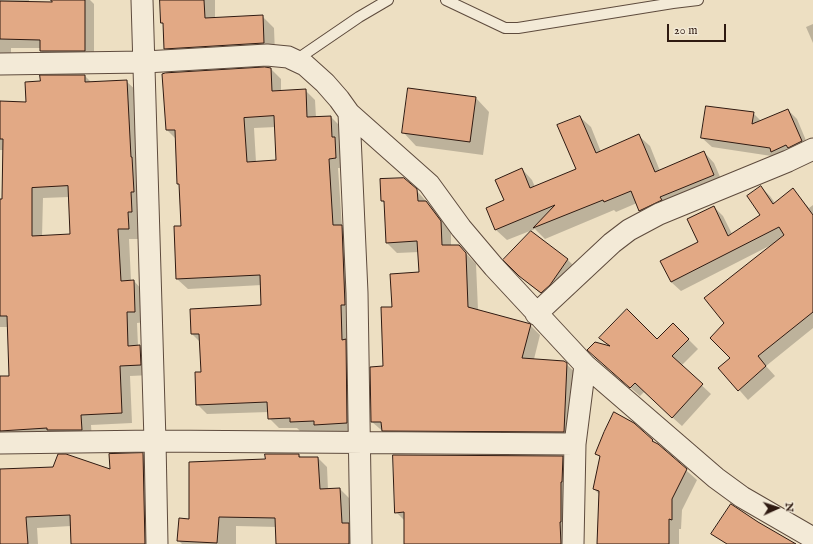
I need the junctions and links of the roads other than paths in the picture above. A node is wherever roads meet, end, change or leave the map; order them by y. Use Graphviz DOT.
graph roads {
  1 [pos="142,0"];
  2 [pos="388,0"];
  3 [pos="446,0"];
  4 [pos="698,0"];
  5 [pos="296,60"];
  6 [pos="144,62"];
  7 [pos="0,64"];
  8 [pos="349,113"];
  9 [pos="813,149"];
  10 [pos="536,314"];
  11 [pos="585,365"];
  12 [pos="155,441"];
  13 [pos="360,442"];
  14 [pos="0,443"];
  15 [pos="575,444"];
  16 [pos="813,538"];
  17 [pos="157,544"];
  18 [pos="361,544"];
  19 [pos="573,544"];
  1 -- 6 [label="street"];
  2 -- 5 [label="lane"];
  3 -- 4 [label="lane"];
  5 -- 6 [label="street"];
  5 -- 8 [label="street"];
  6 -- 7 [label="street"];
  6 -- 12 [label="street"];
  8 -- 10 [label="street"];
  8 -- 13 [label="street"];
  9 -- 10 [label="street"];
  10 -- 11 [label="street"];
  11 -- 15 [label="street"];
  11 -- 16 [label="street"];
  12 -- 13 [label="street"];
  12 -- 14 [label="street"];
  12 -- 17 [label="street"];
  13 -- 15 [label="street"];
  13 -- 18 [label="street"];
  15 -- 19 [label="street"];
}
